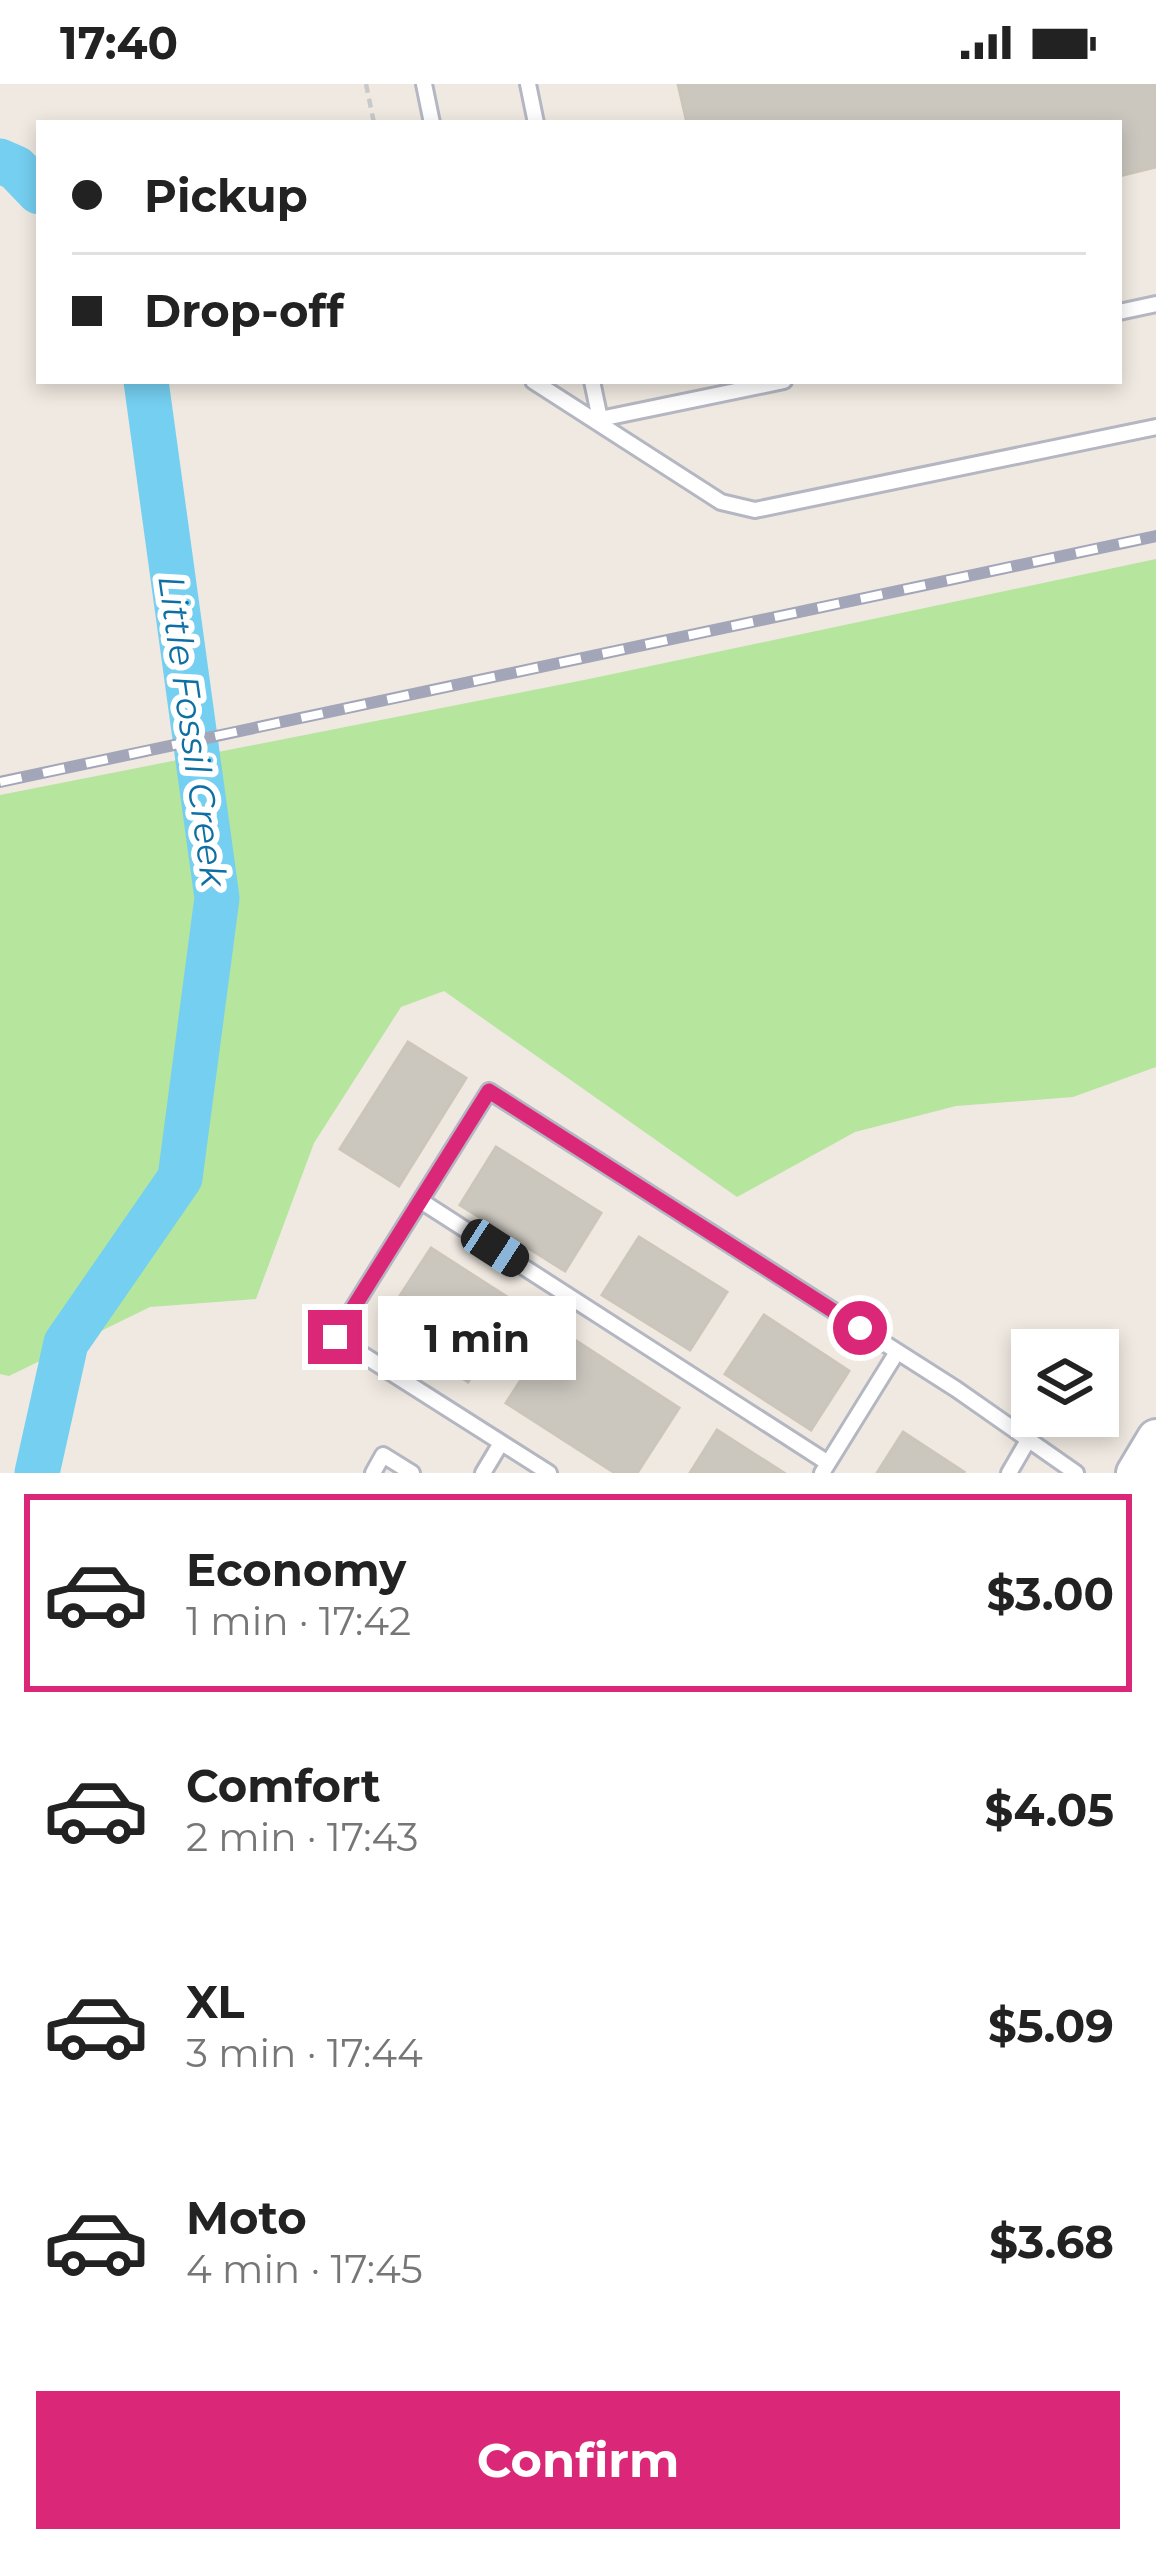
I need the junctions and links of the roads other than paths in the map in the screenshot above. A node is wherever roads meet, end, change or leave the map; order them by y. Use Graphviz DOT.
graph roads {
  1 [pos="424,84"];
  2 [pos="527,84"];
  3 [pos="431,120"];
  4 [pos="535,120"];
  5 [pos="1156,304"];
  6 [pos="1122,311"];
  7 [pos="538,384"];
  8 [pos="593,384"];
  9 [pos="769,384"];
  10 [pos="600,419"];
  11 [pos="1156,427"];
  12 [pos="421,1201"];
  13 [pos="897,1352"];
  14 [pos="1156,1438"];
  15 [pos="1027,1442"];
  16 [pos="501,1443"];
  17 [pos="825,1468"];
  18 [pos="373,1473"];
  19 [pos="412,1473"];
  20 [pos="483,1473"];
  21 [pos="549,1473"];
  22 [pos="1009,1473"];
  23 [pos="1076,1473"];
  24 [pos="1135,1473"];
  1 -- 3 [label="lane"];
  2 -- 4 [label="lane"];
  5 -- 6 [label="lane"];
  7 -- 10 [label="lane"];
  8 -- 10 [label="lane"];
  9 -- 10 [label="lane"];
  10 -- 11 [label="lane"];
  12 -- 13 [label="lane"];
  12 -- 16 [label="lane"];
  12 -- 17 [label="lane"];
  13 -- 15 [label="lane"];
  13 -- 17 [label="lane"];
  14 -- 24 [label="main road"];
  15 -- 22 [label="lane"];
  15 -- 23 [label="lane"];
  16 -- 20 [label="lane"];
  16 -- 21 [label="lane"];
  18 -- 19 [label="lane"];
}
